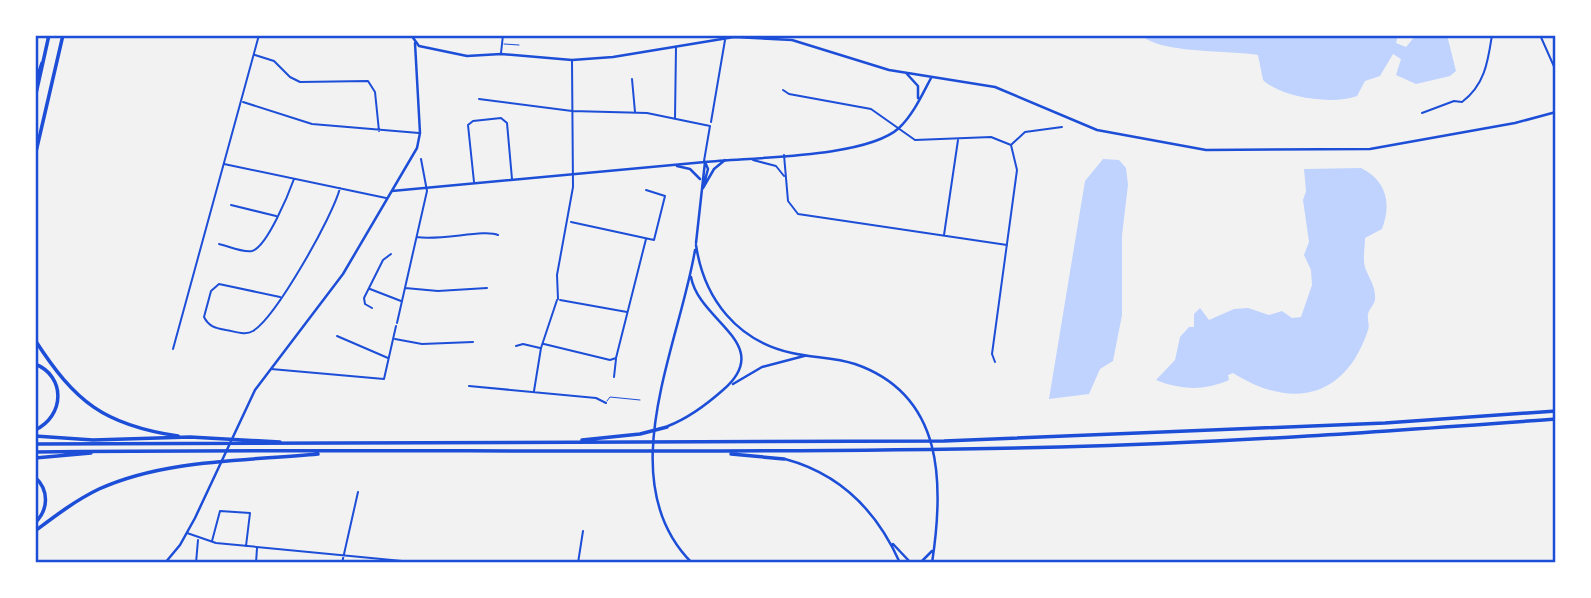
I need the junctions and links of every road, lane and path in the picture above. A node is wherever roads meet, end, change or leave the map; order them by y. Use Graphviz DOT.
graph roads {
  1 [pos="49,35"];
  2 [pos="63,35"];
  3 [pos="259,35"];
  4 [pos="411,35"];
  5 [pos="503,35"];
  6 [pos="1492,35"];
  7 [pos="1540,35"];
  8 [pos="726,36"];
  9 [pos="415,43"];
  10 [pos="502,43"];
  11 [pos="519,45"];
  12 [pos="676,46"];
  13 [pos="501,54"];
  14 [pos="254,55"];
  15 [pos="572,60"];
  16 [pos="43,62"];
  17 [pos="1556,69"];
  18 [pos="905,73"];
  19 [pos="931,78"];
  20 [pos="632,79"];
  21 [pos="35,84"];
  22 [pos="783,90"];
  23 [pos="35,98"];
  24 [pos="479,99"];
  25 [pos="242,101"];
  26 [pos="918,101"];
  27 [pos="572,111"];
  28 [pos="1556,112"];
  29 [pos="635,113"];
  30 [pos="1422,113"];
  31 [pos="675,118"];
  32 [pos="710,124"];
  33 [pos="1062,127"];
  34 [pos="898,129"];
  35 [pos="379,131"];
  36 [pos="420,133"];
  37 [pos="958,139"];
  38 [pos="1011,145"];
  39 [pos="784,155"];
  40 [pos="35,156"];
  41 [pos="746,158"];
  42 [pos="421,159"];
  43 [pos="725,160"];
  44 [pos="705,162"];
  45 [pos="223,163"];
  46 [pos="677,166"];
  47 [pos="572,174"];
  48 [pos="785,177"];
  49 [pos="294,178"];
  50 [pos="512,180"];
  51 [pos="701,182"];
  52 [pos="474,183"];
  53 [pos="340,188"];
  54 [pos="426,188"];
  55 [pos="646,190"];
  56 [pos="392,191"];
  57 [pos="702,191"];
  58 [pos="388,198"];
  59 [pos="231,205"];
  60 [pos="277,217"];
  61 [pos="569,222"];
  62 [pos="498,235"];
  63 [pos="944,236"];
  64 [pos="416,237"];
  65 [pos="646,239"];
  66 [pos="219,244"];
  67 [pos="696,245"];
  68 [pos="1007,245"];
  69 [pos="391,254"];
  70 [pos="691,273"];
  71 [pos="405,288"];
  72 [pos="487,288"];
  73 [pos="368,289"];
  74 [pos="280,297"];
  75 [pos="558,299"];
  76 [pos="402,301"];
  77 [pos="372,308"];
  78 [pos="628,312"];
  79 [pos="337,336"];
  80 [pos="394,339"];
  81 [pos="35,340"];
  82 [pos="472,342"];
  83 [pos="544,344"];
  84 [pos="516,346"];
  85 [pos="541,348"];
  86 [pos="173,349"];
  87 [pos="807,356"];
  88 [pos="389,358"];
  89 [pos="615,358"];
  90 [pos="995,362"];
  91 [pos="35,363"];
  92 [pos="270,369"];
  93 [pos="614,377"];
  94 [pos="469,386"];
  95 [pos="534,392"];
  96 [pos="717,396"];
  97 [pos="639,400"];
  98 [pos="606,402"];
  99 [pos="1556,411"];
  100 [pos="1556,419"];
  101 [pos="667,427"];
  102 [pos="35,430"];
  103 [pos="35,436"];
  104 [pos="190,437"];
  105 [pos="285,443"];
  106 [pos="559,443"];
  107 [pos="35,444"];
  108 [pos="35,452"];
  109 [pos="104,452"];
  110 [pos="336,452"];
  111 [pos="718,452"];
  112 [pos="35,458"];
  113 [pos="784,459"];
  114 [pos="35,477"];
  115 [pos="358,492"];
  116 [pos="35,523"];
  117 [pos="35,530"];
  118 [pos="583,531"];
  119 [pos="187,533"];
  120 [pos="936,536"];
  121 [pos="198,539"];
  122 [pos="888,539"];
  123 [pos="212,542"];
  124 [pos="246,547"];
  125 [pos="257,548"];
  126 [pos="344,556"];
  127 [pos="402,562"];
  128 [pos="165,563"];
  129 [pos="196,563"];
  130 [pos="256,563"];
  131 [pos="342,563"];
  132 [pos="423,563"];
  133 [pos="578,563"];
  134 [pos="692,563"];
  135 [pos="900,563"];
  136 [pos="911,563"];
  137 [pos="920,563"];
  138 [pos="932,563"];
  1 -- 16 [label="highway"];
  2 -- 40 [label="highway"];
  3 -- 14 [label="street"];
  4 -- 9 [label="main road"];
  5 -- 10 [label="street"];
  6 -- 30 [label="street"];
  7 -- 17 [label="street"];
  8 -- 12 [label="main road"];
  8 -- 18 [label="main road"];
  8 -- 32 [label="street"];
  9 -- 13 [label="main road"];
  9 -- 36 [label="main road"];
  10 -- 11 [label="lane"];
  10 -- 13 [label="street"];
  12 -- 15 [label="main road"];
  12 -- 31 [label="street"];
  13 -- 15 [label="main road"];
  14 -- 25 [label="street"];
  14 -- 35 [label="street"];
  15 -- 27 [label="street"];
  16 -- 21 [label="highway"];
  16 -- 23 [label="highway"];
  18 -- 19 [label="main road"];
  18 -- 26 [label="main road"];
  19 -- 26 [label="main road"];
  19 -- 28 [label="main road"];
  20 -- 29 [label="street"];
  22 -- 34 [label="street"];
  24 -- 27 [label="street"];
  25 -- 35 [label="street"];
  25 -- 45 [label="street"];
  26 -- 34 [label="main road"];
  27 -- 29 [label="street"];
  27 -- 47 [label="street"];
  29 -- 31 [label="street"];
  31 -- 32 [label="street"];
  32 -- 44 [label="street"];
  33 -- 38 [label="street"];
  34 -- 37 [label="street"];
  34 -- 39 [label="main road"];
  35 -- 36 [label="street"];
  36 -- 56 [label="main road"];
  37 -- 38 [label="street"];
  37 -- 63 [label="street"];
  38 -- 68 [label="street"];
  39 -- 41 [label="main road"];
  39 -- 48 [label="street"];
  41 -- 43 [label="main road"];
  41 -- 48 [label="street"];
  42 -- 54 [label="street"];
  43 -- 44 [label="main road"];
  43 -- 57 [label="main road"];
  44 -- 46 [label="main road"];
  44 -- 51 [label="main road"];
  44 -- 57 [label="main road"];
  45 -- 49 [label="street"];
  45 -- 86 [label="street"];
  46 -- 47 [label="main road"];
  46 -- 51 [label="main road"];
  47 -- 50 [label="main road"];
  47 -- 61 [label="street"];
  48 -- 63 [label="street"];
  49 -- 53 [label="street"];
  49 -- 60 [label="street"];
  50 -- 52 [label="main road"];
  50 -- 52 [label="street"];
  51 -- 57 [label="main road"];
  52 -- 54 [label="main road"];
  53 -- 58 [label="street"];
  53 -- 74 [label="street"];
  54 -- 56 [label="main road"];
  54 -- 64 [label="street"];
  55 -- 65 [label="street"];
  56 -- 58 [label="main road"];
  57 -- 67 [label="main road"];
  58 -- 92 [label="main road"];
  59 -- 60 [label="street"];
  60 -- 66 [label="street"];
  61 -- 65 [label="street"];
  61 -- 75 [label="street"];
  62 -- 64 [label="street"];
  63 -- 68 [label="street"];
  64 -- 71 [label="street"];
  65 -- 78 [label="street"];
  67 -- 70 [label="main road"];
  67 -- 87 [label="main road"];
  68 -- 90 [label="street"];
  69 -- 73 [label="street"];
  70 -- 96 [label="main road"];
  70 -- 134 [label="main road"];
  71 -- 72 [label="street"];
  71 -- 76 [label="street"];
  73 -- 76 [label="street"];
  73 -- 77 [label="street"];
  74 -- 74 [label="street"];
  75 -- 78 [label="street"];
  75 -- 83 [label="street"];
  76 -- 80 [label="street"];
  78 -- 89 [label="street"];
  79 -- 88 [label="street"];
  80 -- 82 [label="street"];
  80 -- 88 [label="street"];
  81 -- 104 [label="highway"];
  83 -- 85 [label="street"];
  83 -- 89 [label="street"];
  84 -- 85 [label="street"];
  85 -- 95 [label="street"];
  87 -- 96 [label="main road"];
  87 -- 120 [label="main road"];
  88 -- 92 [label="street"];
  89 -- 93 [label="street"];
  91 -- 102 [label="highway"];
  92 -- 119 [label="main road"];
  94 -- 95 [label="street"];
  95 -- 98 [label="street"];
  96 -- 101 [label="main road"];
  97 -- 98 [label="lane"];
  99 -- 106 [label="highway"];
  100 -- 111 [label="highway"];
  101 -- 106 [label="highway"];
  103 -- 104 [label="highway"];
  104 -- 105 [label="highway"];
  105 -- 106 [label="highway"];
  105 -- 107 [label="highway"];
  108 -- 109 [label="highway"];
  109 -- 110 [label="highway"];
  109 -- 112 [label="highway"];
  110 -- 111 [label="highway"];
  110 -- 117 [label="highway"];
  111 -- 113 [label="highway"];
  113 -- 122 [label="main road"];
  114 -- 116 [label="highway"];
  115 -- 126 [label="street"];
  118 -- 133 [label="street"];
  119 -- 121 [label="street"];
  119 -- 128 [label="main road"];
  120 -- 137 [label="main road"];
  120 -- 138 [label="main road"];
  121 -- 123 [label="street"];
  121 -- 129 [label="street"];
  122 -- 135 [label="main road"];
  122 -- 136 [label="main road"];
  123 -- 124 [label="street"];
  123 -- 124 [label="street"];
  124 -- 125 [label="street"];
  125 -- 126 [label="street"];
  125 -- 130 [label="street"];
  126 -- 127 [label="street"];
  126 -- 131 [label="street"];
  127 -- 132 [label="street"];
}
